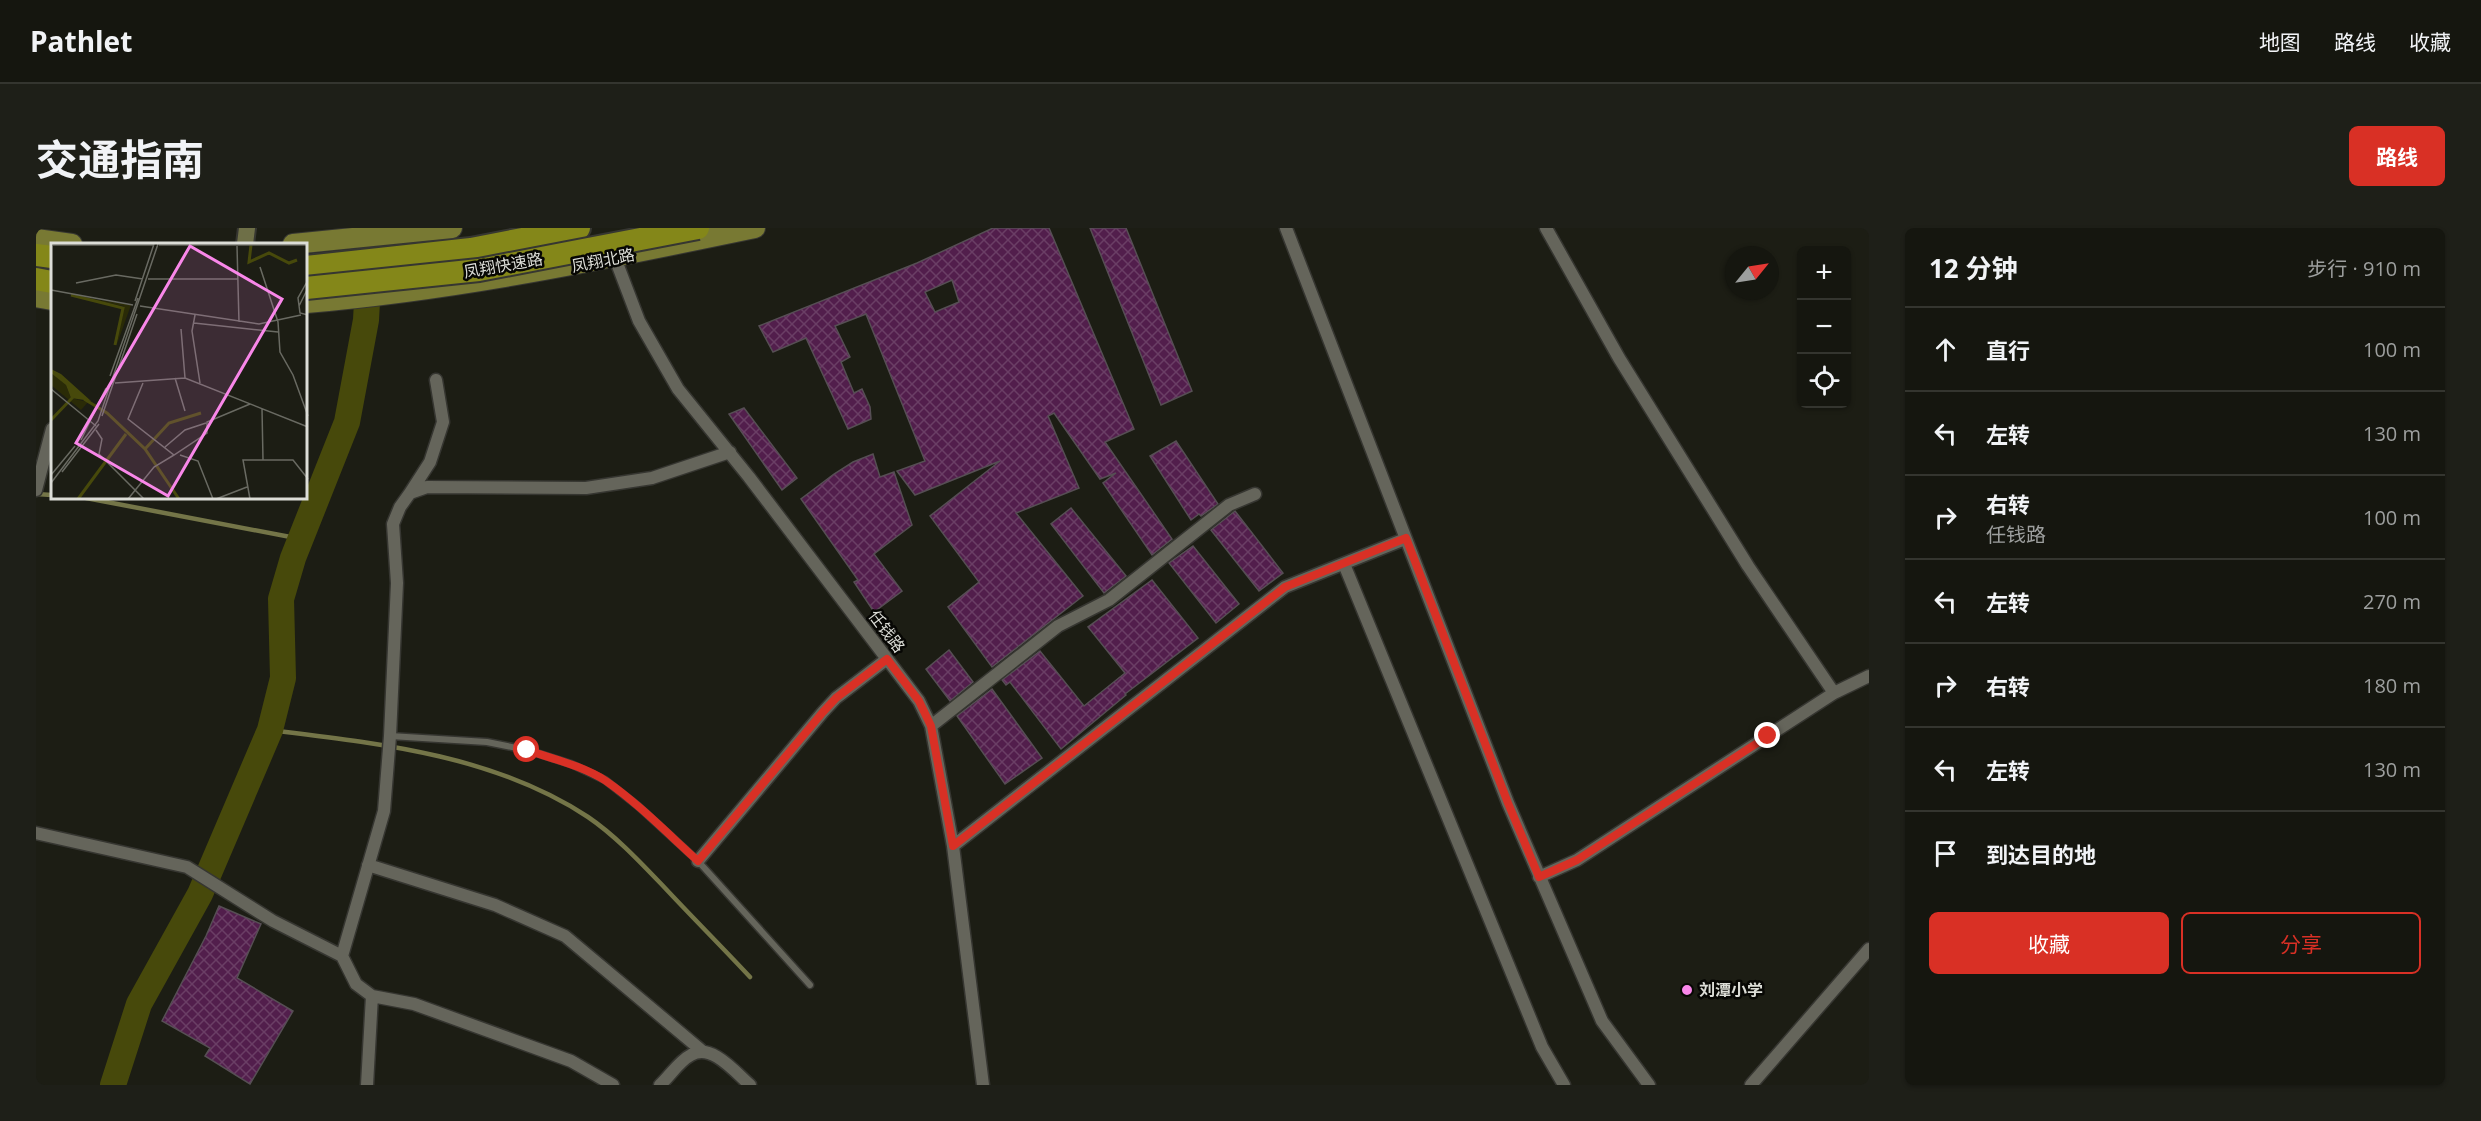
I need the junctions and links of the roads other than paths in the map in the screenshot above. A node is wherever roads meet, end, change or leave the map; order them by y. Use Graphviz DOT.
graph roads {
  1 [pos="247,228"];
  2 [pos="452,228"];
  3 [pos="579,228"];
  4 [pos="698,228"];
  5 [pos="755,228"];
  6 [pos="1286,228"];
  7 [pos="1546,228"];
  8 [pos="36,239"];
  9 [pos="65,243"];
  10 [pos="245,243"];
  11 [pos="303,243"];
  12 [pos="36,255"];
  13 [pos="51,257"];
  14 [pos="615,258"];
  15 [pos="308,267"];
  16 [pos="36,279"];
  17 [pos="51,282"];
  18 [pos="308,288"];
  19 [pos="36,297"];
  20 [pos="51,300"];
  21 [pos="308,303"];
  22 [pos="436,381"];
  23 [pos="51,433"];
  24 [pos="730,452"];
  25 [pos="37,486"];
  26 [pos="410,493"];
  27 [pos="1255,494"];
  28 [pos="1406,538"];
  29 [pos="1344,564"];
  30 [pos="887,659"];
  31 [pos="1869,676"];
  32 [pos="1834,693"];
  33 [pos="931,726"];
  34 [pos="390,736"];
  35 [pos="36,833"];
  36 [pos="953,846"];
  37 [pos="698,861"];
  38 [pos="368,866"];
  39 [pos="1539,877"];
  40 [pos="1869,949"];
  41 [pos="342,956"];
  42 [pos="810,985"];
  43 [pos="372,996"];
  44 [pos="701,1050"];
  45 [pos="367,1085"];
  46 [pos="613,1085"];
  47 [pos="660,1085"];
  48 [pos="750,1085"];
  49 [pos="983,1085"];
  50 [pos="1564,1085"];
  51 [pos="1649,1085"];
  52 [pos="1751,1085"];
  1 -- 10 [label="street"];
  2 -- 11 [label="main road"];
  3 -- 15 [label="highway, 凤翔快速路"];
  4 -- 18 [label="highway, 凤翔快速路, bridge"];
  5 -- 14 [label="main road, 凤翔北路"];
  6 -- 28 [label="street"];
  7 -- 32 [label="street"];
  8 -- 9 [label="main road"];
  12 -- 13 [label="highway"];
  14 -- 21 [label="main road, 凤翔北路"];
  14 -- 24 [label="street, 任钱路"];
  16 -- 17 [label="highway"];
  19 -- 20 [label="main road"];
  22 -- 26 [label="street"];
  23 -- 25 [label="street"];
  24 -- 26 [label="street"];
  24 -- 30 [label="street, 任钱路"];
  26 -- 34 [label="street"];
  27 -- 33 [label="street"];
  28 -- 29 [label="street"];
  28 -- 39 [label="street"];
  29 -- 36 [label="street"];
  29 -- 50 [label="street"];
  30 -- 33 [label="street, 任钱路"];
  30 -- 37 [label="street"];
  31 -- 32 [label="street"];
  32 -- 39 [label="street"];
  33 -- 36 [label="street, 任钱路"];
  34 -- 37 [label="lane"];
  34 -- 38 [label="street"];
  35 -- 41 [label="street"];
  36 -- 49 [label="street, 任钱路"];
  37 -- 42 [label="lane"];
  38 -- 41 [label="street"];
  38 -- 44 [label="street"];
  39 -- 51 [label="street"];
  40 -- 52 [label="street"];
  41 -- 43 [label="street"];
  43 -- 45 [label="street"];
  43 -- 46 [label="street"];
  44 -- 47 [label="street"];
  44 -- 48 [label="street"];
}
